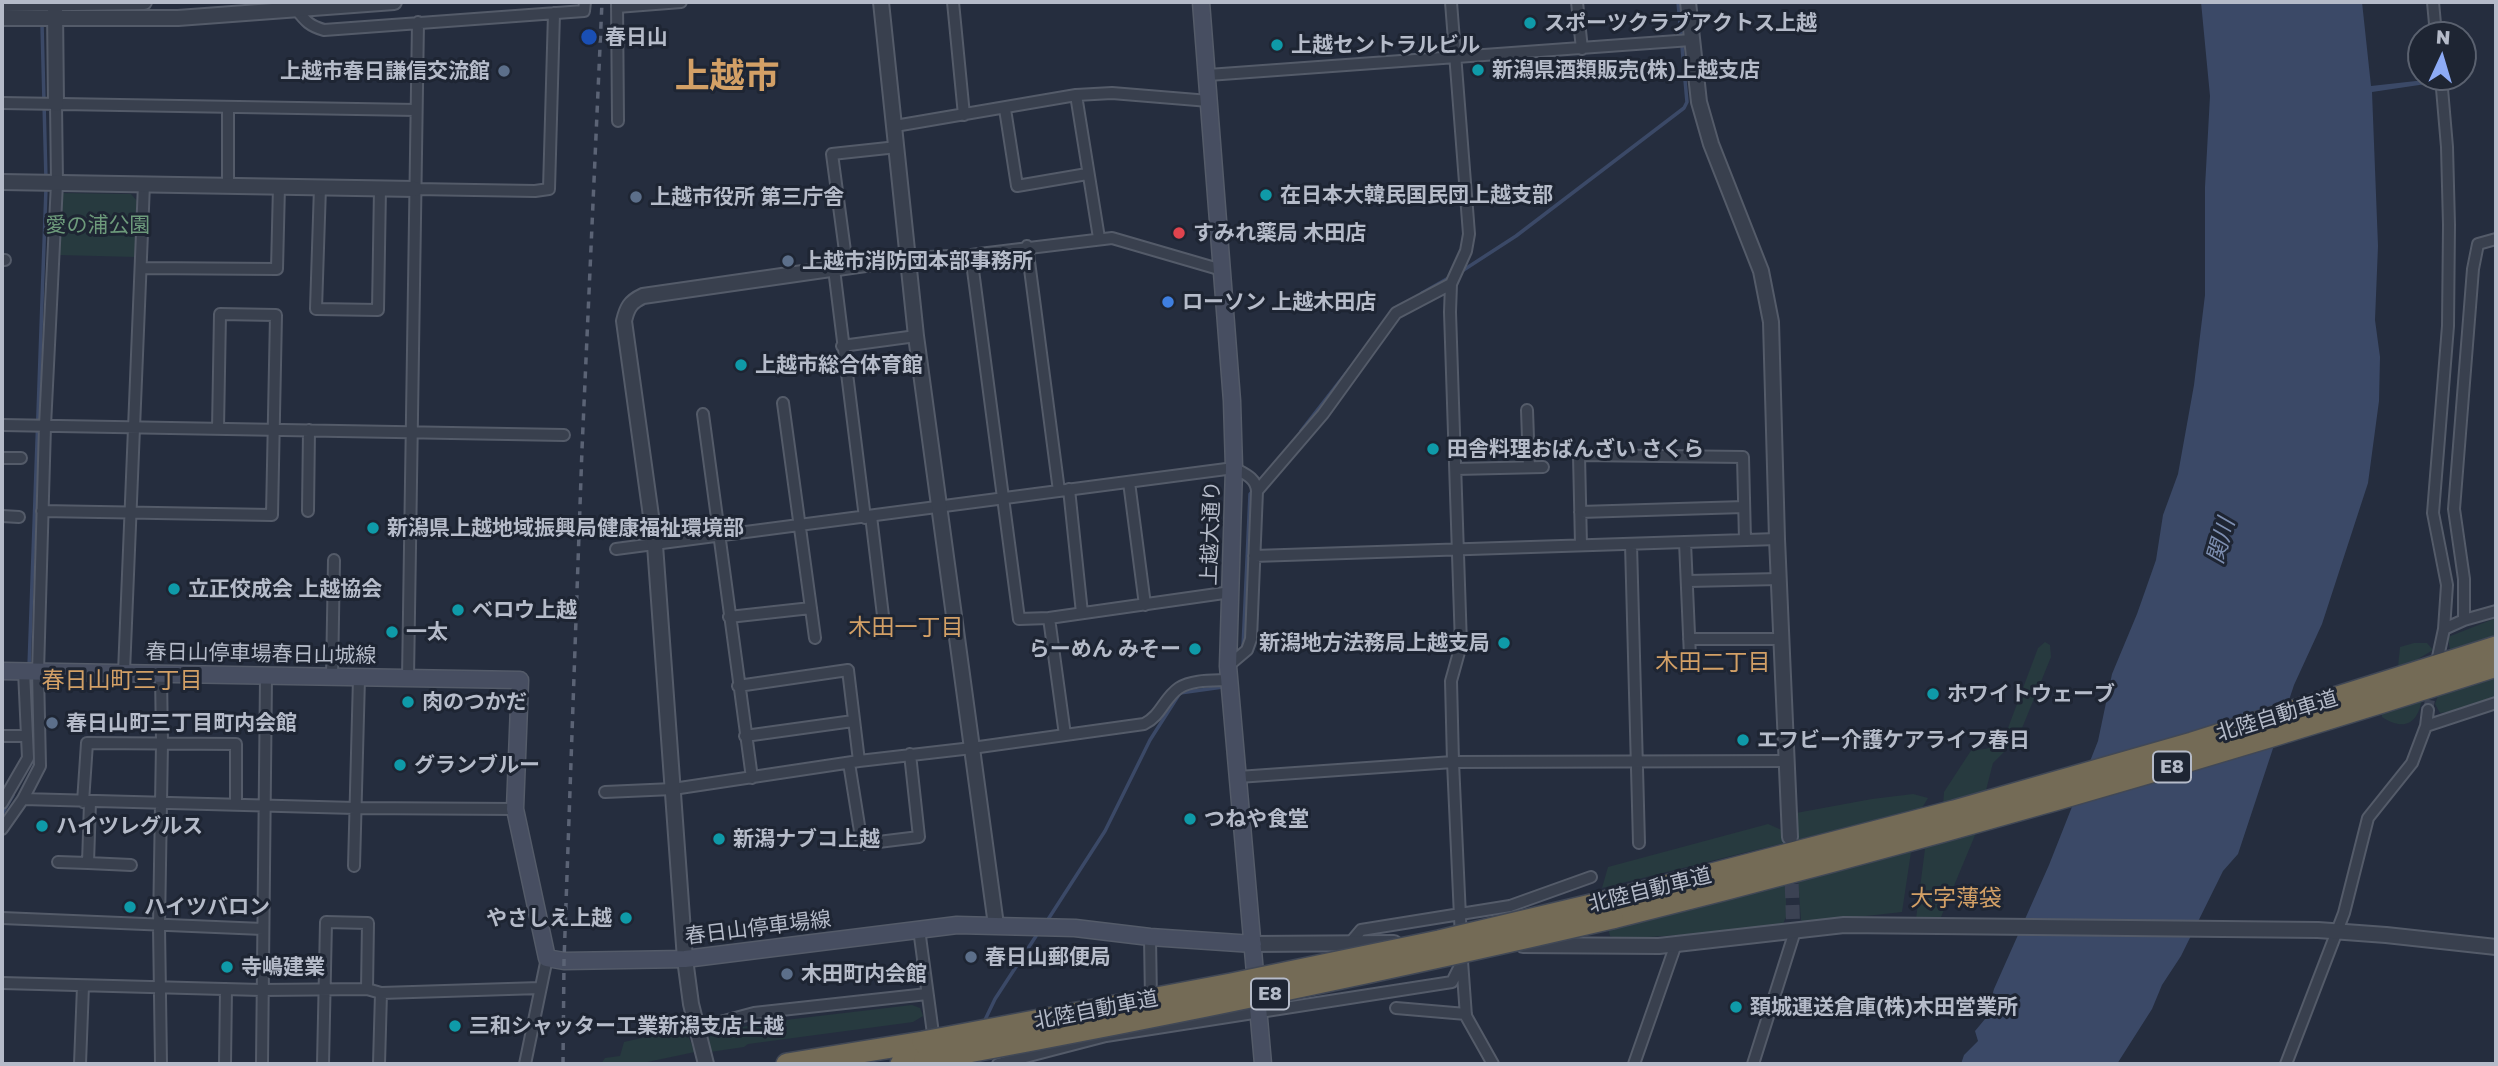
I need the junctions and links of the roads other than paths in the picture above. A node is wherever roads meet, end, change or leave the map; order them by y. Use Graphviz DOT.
graph roads {
  1 [pos="144,2"];
  2 [pos="394,2"];
  3 [pos="585,2"];
  4 [pos="681,2"];
  5 [pos="881,2"];
  6 [pos="953,2"];
  7 [pos="1201,2"];
  8 [pos="1451,2"];
  9 [pos="1577,2"];
  10 [pos="1688,2"];
  11 [pos="2433,2"];
  12 [pos="2,4"];
  13 [pos="617,4"];
  14 [pos="55,8"];
  15 [pos="297,10"];
  16 [pos="554,13"];
  17 [pos="2,18"];
  18 [pos="2435,21"];
  19 [pos="418,22"];
  20 [pos="1691,40"];
  21 [pos="1582,49"];
  22 [pos="1455,58"];
  23 [pos="1208,75"];
  24 [pos="2442,91"];
  25 [pos="1076,95"];
  26 [pos="1209,101"];
  27 [pos="2,103"];
  28 [pos="56,104"];
  29 [pos="228,107"];
  30 [pos="1005,109"];
  31 [pos="416,110"];
  32 [pos="964,116"];
  33 [pos="618,121"];
  34 [pos="895,127"];
  35 [pos="897,147"];
  36 [pos="1087,174"];
  37 [pos="2,182"];
  38 [pos="57,183"];
  39 [pos="144,184"];
  40 [pos="229,186"];
  41 [pos="279,186"];
  42 [pos="320,187"];
  43 [pos="380,188"];
  44 [pos="415,189"];
  45 [pos="1098,238"];
  46 [pos="2496,239"];
  47 [pos="1027,246"];
  48 [pos="971,255"];
  49 [pos="907,258"];
  50 [pos="840,267"];
  51 [pos="142,268"];
  52 [pos="1222,270"];
  53 [pos="1451,284"];
  54 [pos="916,336"];
  55 [pos="842,346"];
  56 [pos="783,403"];
  57 [pos="1527,411"];
  58 [pos="703,414"];
  59 [pos="2,425"];
  60 [pos="46,426"];
  61 [pos="133,427"];
  62 [pos="218,429"];
  63 [pos="274,430"];
  64 [pos="309,430"];
  65 [pos="412,432"];
  66 [pos="564,435"];
  67 [pos="2,458"];
  68 [pos="22,458"];
  69 [pos="1234,467"];
  70 [pos="1529,467"];
  71 [pos="1543,467"];
  72 [pos="1456,469"];
  73 [pos="1129,482"];
  74 [pos="1064,490"];
  75 [pos="1257,491"];
  76 [pos="1004,499"];
  77 [pos="939,507"];
  78 [pos="1744,508"];
  79 [pos="43,511"];
  80 [pos="308,511"];
  81 [pos="1580,512"];
  82 [pos="130,513"];
  83 [pos="2,516"];
  84 [pos="19,517"];
  85 [pos="868,517"];
  86 [pos="801,526"];
  87 [pos="718,537"];
  88 [pos="1777,538"];
  89 [pos="1745,540"];
  90 [pos="1685,542"];
  91 [pos="1631,544"];
  92 [pos="655,545"];
  93 [pos="1581,545"];
  94 [pos="616,549"];
  95 [pos="1459,550"];
  96 [pos="1254,556"];
  97 [pos="334,560"];
  98 [pos="1779,579"];
  99 [pos="1688,580"];
  100 [pos="1231,592"];
  101 [pos="1145,605"];
  102 [pos="811,608"];
  103 [pos="2496,611"];
  104 [pos="1082,613"];
  105 [pos="729,617"];
  106 [pos="1049,618"];
  107 [pos="2464,620"];
  108 [pos="884,624"];
  109 [pos="2444,629"];
  110 [pos="815,638"];
  111 [pos="1689,639"];
  112 [pos="1783,639"];
  113 [pos="2496,647"];
  114 [pos="1690,657"];
  115 [pos="2438,657"];
  116 [pos="2496,666"];
  117 [pos="2,671"];
  118 [pos="31,672"];
  119 [pos="124,672"];
  120 [pos="1229,673"];
  121 [pos="160,674"];
  122 [pos="266,677"];
  123 [pos="332,677"];
  124 [pos="359,678"];
  125 [pos="408,679"];
  126 [pos="738,686"];
  127 [pos="2496,703"];
  128 [pos="2428,710"];
  129 [pos="853,722"];
  130 [pos="2426,726"];
  131 [pos="1065,735"];
  132 [pos="2,736"];
  133 [pos="27,736"];
  134 [pos="745,736"];
  135 [pos="162,743"];
  136 [pos="972,748"];
  137 [pos="910,754"];
  138 [pos="1787,761"];
  139 [pos="854,762"];
  140 [pos="1452,762"];
  141 [pos="1638,762"];
  142 [pos="1238,777"];
  143 [pos="752,778"];
  144 [pos="673,789"];
  145 [pos="605,792"];
  146 [pos="3,797"];
  147 [pos="23,799"];
  148 [pos="87,802"];
  149 [pos="160,804"];
  150 [pos="236,804"];
  151 [pos="264,804"];
  152 [pos="355,808"];
  153 [pos="516,808"];
  154 [pos="2,829"];
  155 [pos="1790,838"];
  156 [pos="1639,843"];
  157 [pos="58,862"];
  158 [pos="88,863"];
  159 [pos="131,864"];
  160 [pos="354,866"];
  161 [pos="1591,877"];
  162 [pos="1610,909"];
  163 [pos="1459,915"];
  164 [pos="2,918"];
  165 [pos="996,925"];
  166 [pos="159,926"];
  167 [pos="1794,926"];
  168 [pos="263,929"];
  169 [pos="919,929"];
  170 [pos="2337,932"];
  171 [pos="1150,937"];
  172 [pos="1350,943"];
  173 [pos="1461,943"];
  174 [pos="1253,944"];
  175 [pos="1676,944"];
  176 [pos="2496,947"];
  177 [pos="547,958"];
  178 [pos="685,959"];
  179 [pos="1462,961"];
  180 [pos="2,983"];
  181 [pos="83,986"];
  182 [pos="161,988"];
  183 [pos="540,988"];
  184 [pos="226,989"];
  185 [pos="323,989"];
  186 [pos="367,989"];
  187 [pos="261,990"];
  188 [pos="381,993"];
  189 [pos="927,994"];
  190 [pos="1396,1008"];
  191 [pos="1259,1012"];
  192 [pos="1466,1014"];
  193 [pos="698,1028"];
  194 [pos="1151,1029"];
  195 [pos="928,1055"];
  196 [pos="80,1064"];
  197 [pos="161,1064"];
  198 [pos="225,1064"];
  199 [pos="262,1064"];
  200 [pos="323,1064"];
  201 [pos="379,1064"];
  202 [pos="525,1064"];
  203 [pos="706,1064"];
  204 [pos="787,1064"];
  205 [pos="901,1064"];
  206 [pos="999,1064"];
  207 [pos="1264,1064"];
  208 [pos="1493,1064"];
  209 [pos="1634,1064"];
  210 [pos="1753,1064"];
  211 [pos="2286,1064"];
  1 -- 14 [label="street"];
  2 -- 15 [label="street"];
  3 -- 16 [label="street"];
  4 -- 13 [label="street"];
  5 -- 34 [label="street"];
  6 -- 32 [label="street"];
  7 -- 23 [label="main road, 上越大通り"];
  8 -- 22 [label="street"];
  9 -- 21 [label="street"];
  10 -- 20 [label="street"];
  11 -- 18 [label="street"];
  12 -- 14 [label="street"];
  13 -- 33 [label="street"];
  14 -- 15 [label="street"];
  14 -- 17 [label="street"];
  14 -- 28 [label="street"];
  15 -- 19 [label="street"];
  16 -- 19 [label="street"];
  16 -- 44 [label="street"];
  19 -- 31 [label="street"];
  20 -- 21 [label="street"];
  20 -- 88 [label="street"];
  21 -- 22 [label="street"];
  22 -- 23 [label="street"];
  22 -- 53 [label="street"];
  23 -- 26 [label="main road, 上越大通り"];
  24 -- 109 [label="street"];
  25 -- 26 [label="street"];
  25 -- 30 [label="street"];
  25 -- 36 [label="street"];
  26 -- 52 [label="main road, 上越大通り"];
  27 -- 28 [label="street"];
  28 -- 29 [label="street"];
  28 -- 38 [label="street"];
  29 -- 31 [label="street"];
  29 -- 40 [label="street"];
  30 -- 32 [label="street"];
  30 -- 36 [label="street"];
  31 -- 44 [label="street"];
  32 -- 34 [label="street"];
  34 -- 35 [label="street"];
  35 -- 49 [label="street"];
  35 -- 50 [label="street"];
  36 -- 45 [label="street"];
  37 -- 38 [label="street"];
  38 -- 39 [label="street"];
  38 -- 60 [label="street"];
  39 -- 40 [label="street"];
  39 -- 51 [label="street"];
  40 -- 41 [label="street"];
  41 -- 42 [label="street"];
  41 -- 51 [label="street"];
  42 -- 43 [label="street"];
  42 -- 43 [label="street"];
  43 -- 44 [label="street"];
  44 -- 65 [label="street"];
  45 -- 47 [label="street"];
  45 -- 52 [label="street"];
  46 -- 107 [label="street"];
  47 -- 48 [label="street"];
  47 -- 74 [label="street"];
  48 -- 49 [label="street"];
  48 -- 76 [label="street"];
  49 -- 50 [label="street"];
  49 -- 54 [label="street"];
  50 -- 55 [label="street"];
  50 -- 92 [label="street"];
  51 -- 61 [label="street"];
  52 -- 69 [label="main road, 上越大通り"];
  53 -- 72 [label="street"];
  53 -- 75 [label="street"];
  54 -- 55 [label="street"];
  54 -- 77 [label="street"];
  55 -- 85 [label="street"];
  56 -- 86 [label="street"];
  57 -- 70 [label="street"];
  58 -- 87 [label="street"];
  59 -- 60 [label="street"];
  60 -- 61 [label="street"];
  60 -- 79 [label="street"];
  61 -- 62 [label="street"];
  61 -- 82 [label="street"];
  62 -- 63 [label="street"];
  62 -- 63 [label="street"];
  63 -- 64 [label="street"];
  63 -- 82 [label="street"];
  64 -- 65 [label="street"];
  64 -- 80 [label="street"];
  65 -- 66 [label="street"];
  65 -- 125 [label="street"];
  67 -- 68 [label="street"];
  69 -- 73 [label="street"];
  69 -- 75 [label="street"];
  69 -- 100 [label="main road, 上越大通り"];
  70 -- 71 [label="street"];
  70 -- 72 [label="street"];
  72 -- 95 [label="street"];
  73 -- 74 [label="street"];
  73 -- 101 [label="street"];
  74 -- 76 [label="street"];
  74 -- 104 [label="street"];
  75 -- 96 [label="street"];
  76 -- 77 [label="street"];
  76 -- 106 [label="street"];
  77 -- 85 [label="street"];
  77 -- 136 [label="street"];
  78 -- 81 [label="street"];
  78 -- 81 [label="street"];
  78 -- 89 [label="street"];
  79 -- 82 [label="street"];
  79 -- 118 [label="street"];
  81 -- 93 [label="street"];
  82 -- 119 [label="street"];
  83 -- 84 [label="street"];
  85 -- 86 [label="street"];
  85 -- 108 [label="street"];
  86 -- 87 [label="street"];
  86 -- 102 [label="street"];
  87 -- 92 [label="street"];
  87 -- 105 [label="street"];
  88 -- 89 [label="street"];
  88 -- 98 [label="street"];
  89 -- 90 [label="street"];
  90 -- 91 [label="street"];
  90 -- 99 [label="street"];
  91 -- 93 [label="street"];
  91 -- 141 [label="street"];
  92 -- 94 [label="street"];
  92 -- 144 [label="street"];
  93 -- 95 [label="street"];
  95 -- 96 [label="street"];
  95 -- 140 [label="street"];
  96 -- 120 [label="street"];
  97 -- 123 [label="street"];
  98 -- 99 [label="street"];
  98 -- 112 [label="street"];
  99 -- 111 [label="street"];
  100 -- 101 [label="street"];
  100 -- 120 [label="main road, 上越大通り"];
  101 -- 104 [label="street"];
  102 -- 105 [label="street"];
  102 -- 110 [label="street"];
  103 -- 107 [label="street"];
  104 -- 106 [label="street"];
  105 -- 126 [label="street"];
  106 -- 131 [label="street"];
  107 -- 109 [label="street"];
  109 -- 115 [label="street"];
  111 -- 112 [label="street"];
  111 -- 114 [label="street"];
  112 -- 138 [label="street"];
  113 -- 162 [label="highway, 北陸自動車道 / E8"];
  116 -- 162 [label="highway, 北陸自動車道 / E8"];
  117 -- 118 [label="main road, 春日山停車場春日山城線"];
  118 -- 119 [label="main road, 春日山停車場春日山城線"];
  118 -- 133 [label="street"];
  118 -- 147 [label="street"];
  119 -- 121 [label="main road, 春日山停車場春日山城線"];
  120 -- 131 [label="street"];
  120 -- 142 [label="main road, 上越大通り"];
  121 -- 122 [label="main road, 春日山停車場春日山城線"];
  121 -- 135 [label="street"];
  122 -- 123 [label="main road, 春日山停車場春日山城線"];
  122 -- 151 [label="street"];
  123 -- 124 [label="main road, 春日山停車場春日山城線"];
  124 -- 125 [label="main road, 春日山停車場春日山城線"];
  124 -- 152 [label="street"];
  125 -- 153 [label="main road, 春日山停車場春日山城線"];
  126 -- 129 [label="street"];
  126 -- 134 [label="street"];
  127 -- 130 [label="street"];
  128 -- 130 [label="street"];
  129 -- 134 [label="street"];
  129 -- 139 [label="street"];
  130 -- 170 [label="street"];
  131 -- 136 [label="street"];
  132 -- 133 [label="street"];
  133 -- 146 [label="street"];
  134 -- 143 [label="street"];
  135 -- 148 [label="street"];
  135 -- 149 [label="street"];
  135 -- 150 [label="street"];
  136 -- 137 [label="street"];
  136 -- 165 [label="street"];
  137 -- 139 [label="street"];
  137 -- 139 [label="street"];
  138 -- 141 [label="street"];
  138 -- 155 [label="street"];
  139 -- 143 [label="street"];
  140 -- 141 [label="street"];
  140 -- 142 [label="street"];
  140 -- 163 [label="street"];
  141 -- 156 [label="street"];
  142 -- 174 [label="main road, 上越大通り"];
  143 -- 144 [label="street"];
  144 -- 145 [label="street"];
  144 -- 178 [label="street"];
  147 -- 148 [label="street"];
  147 -- 154 [label="street"];
  148 -- 149 [label="street"];
  148 -- 158 [label="street"];
  149 -- 150 [label="street"];
  149 -- 166 [label="street"];
  150 -- 151 [label="street"];
  151 -- 152 [label="street"];
  151 -- 168 [label="street"];
  152 -- 153 [label="street"];
  152 -- 160 [label="street"];
  153 -- 177 [label="main road"];
  157 -- 158 [label="street"];
  158 -- 159 [label="street"];
  161 -- 163 [label="street"];
  162 -- 195 [label="highway, 北陸自動車道 / E8, bridge"];
  163 -- 172 [label="street"];
  163 -- 173 [label="street"];
  164 -- 166 [label="street"];
  165 -- 169 [label="main road, 春日山停車場線"];
  165 -- 171 [label="main road, 春日山停車場線"];
  166 -- 168 [label="street"];
  166 -- 182 [label="street"];
  167 -- 170 [label="street"];
  167 -- 175 [label="street"];
  167 -- 210 [label="street"];
  168 -- 187 [label="street"];
  169 -- 178 [label="main road, 春日山停車場線"];
  169 -- 189 [label="street"];
  170 -- 176 [label="street"];
  170 -- 211 [label="street"];
  171 -- 174 [label="main road, 春日山停車場線"];
  171 -- 194 [label="street"];
  172 -- 173 [label="street"];
  172 -- 174 [label="street"];
  173 -- 175 [label="street"];
  173 -- 179 [label="street"];
  174 -- 191 [label="main road, 上越大通り"];
  175 -- 209 [label="street"];
  177 -- 178 [label="main road, 春日山停車場線"];
  177 -- 183 [label="street"];
  178 -- 193 [label="street"];
  179 -- 191 [label="street"];
  179 -- 192 [label="street"];
  180 -- 181 [label="street"];
  181 -- 182 [label="street"];
  181 -- 196 [label="street"];
  182 -- 184 [label="street"];
  182 -- 197 [label="street"];
  183 -- 188 [label="street"];
  183 -- 202 [label="street"];
  184 -- 187 [label="street"];
  184 -- 198 [label="street"];
  185 -- 186 [label="street"];
  185 -- 186 [label="street"];
  185 -- 187 [label="street"];
  185 -- 200 [label="street"];
  186 -- 188 [label="street"];
  187 -- 199 [label="street"];
  188 -- 201 [label="street"];
  189 -- 193 [label="street"];
  189 -- 195 [label="street"];
  190 -- 192 [label="street"];
  191 -- 194 [label="street"];
  191 -- 207 [label="main road, 上越大通り"];
  192 -- 208 [label="street"];
  193 -- 203 [label="street"];
  194 -- 206 [label="street"];
  195 -- 204 [label="highway, 北陸自動車道 / E8"];
  195 -- 205 [label="highway, 北陸自動車道 / E8"];
}
